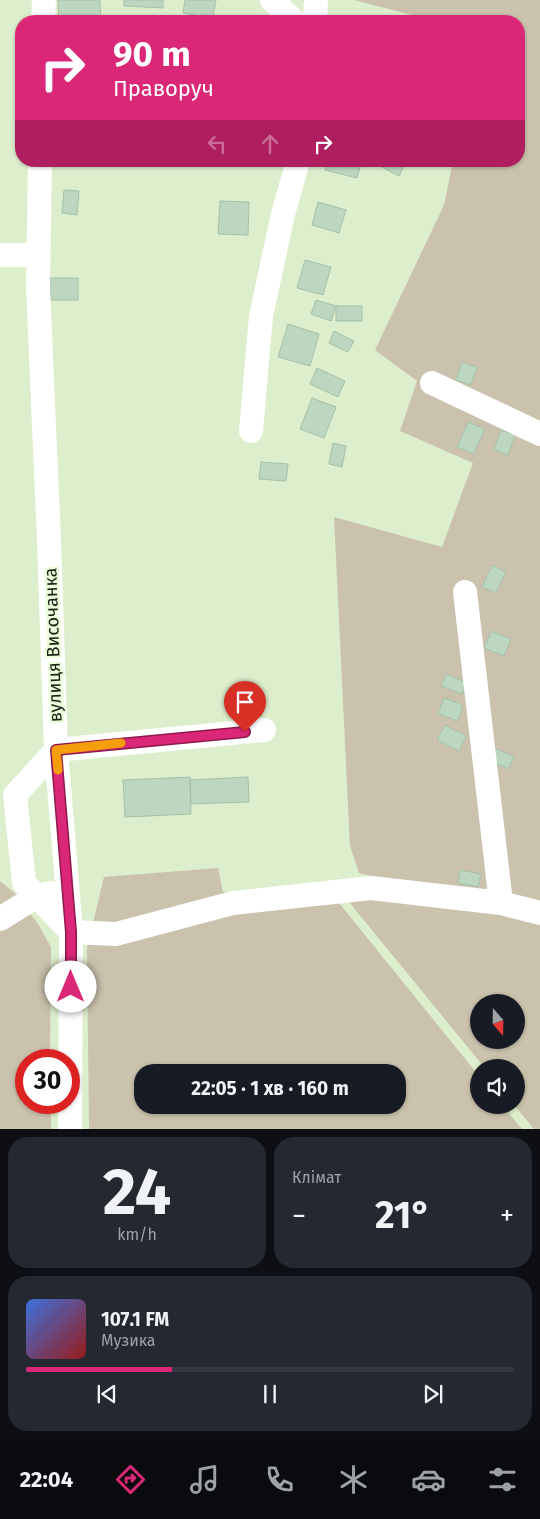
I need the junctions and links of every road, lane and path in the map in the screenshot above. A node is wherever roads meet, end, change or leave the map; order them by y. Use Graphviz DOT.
graph roads {
  1 [pos="44,0"];
  2 [pos="272,0"];
  3 [pos="316,0"];
  4 [pos="43,15"];
  5 [pos="288,15"];
  6 [pos="315,15"];
  7 [pos="40,167"];
  8 [pos="296,167"];
  9 [pos="0,254"];
  10 [pos="38,255"];
  11 [pos="432,382"];
  12 [pos="251,431"];
  13 [pos="540,434"];
  14 [pos="465,592"];
  15 [pos="264,730"];
  16 [pos="56,750"];
  17 [pos="68,880"];
  18 [pos="37,896"];
  19 [pos="501,903"];
  20 [pos="540,913"];
  21 [pos="0,919"];
  22 [pos="71,932"];
  23 [pos="70,1129"];
  1 -- 4 [label="street"];
  2 -- 5 [label="street"];
  3 -- 6 [label="street"];
  7 -- 10 [label="street, вулиця Височанка"];
  8 -- 12 [label="street"];
  9 -- 10 [label="street"];
  10 -- 16 [label="street, вулиця Височанка"];
  11 -- 13 [label="street"];
  14 -- 19 [label="street"];
  15 -- 16 [label="street"];
  16 -- 17 [label="street, вулиця Височанка"];
  16 -- 18 [label="street"];
  17 -- 18 [label="street"];
  17 -- 22 [label="street, вулиця Височанка"];
  18 -- 21 [label="street"];
  18 -- 22 [label="street"];
  19 -- 20 [label="street"];
  19 -- 22 [label="street"];
  22 -- 23 [label="street, вулиця Височанка"];
}
